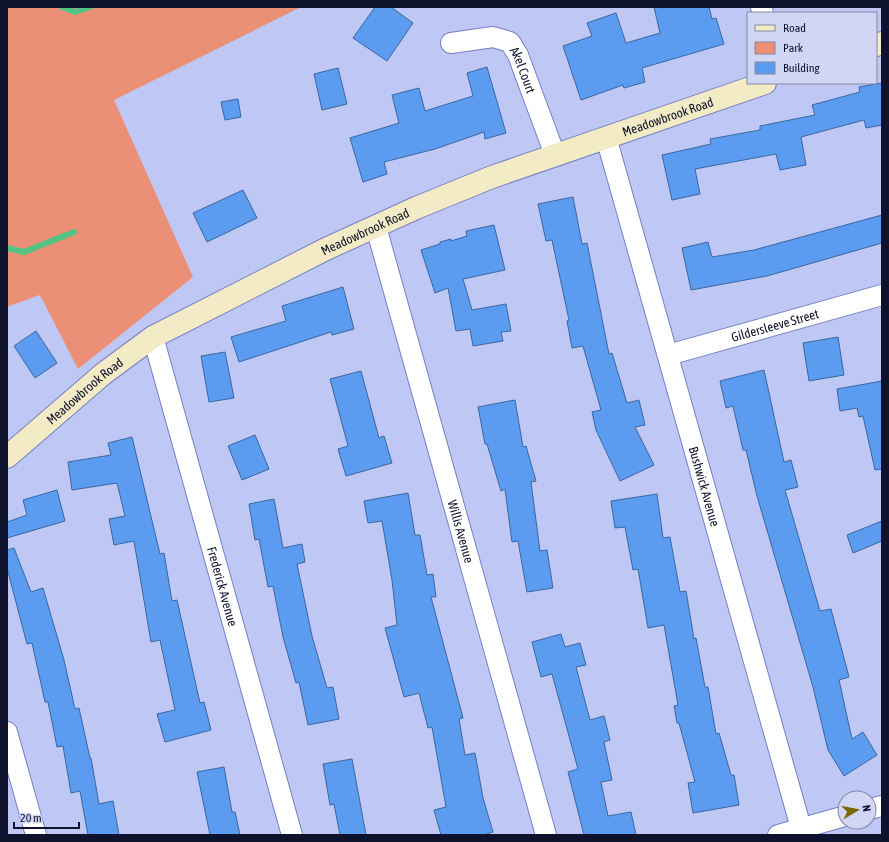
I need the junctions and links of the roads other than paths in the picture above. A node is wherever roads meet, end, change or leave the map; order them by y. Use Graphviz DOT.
graph roads {
  1 [pos="451,43"];
  2 [pos="762,84"];
  3 [pos="606,137"];
  4 [pos="555,155"];
  5 [pos="376,227"];
  6 [pos="882,294"];
  7 [pos="153,337"];
  8 [pos="668,355"];
  9 [pos="7,457"];
  10 [pos="7,732"];
  11 [pos="837,819"];
  12 [pos="802,832"];
  13 [pos="36,835"];
  14 [pos="292,835"];
  15 [pos="546,835"];
  16 [pos="778,835"];
  1 -- 4 [label="street, Akel Court"];
  2 -- 3 [label="street, Meadowbrook Road"];
  3 -- 4 [label="street, Meadowbrook Road"];
  3 -- 8 [label="street, Bushwick Avenue"];
  4 -- 5 [label="street, Meadowbrook Road"];
  5 -- 7 [label="street, Meadowbrook Road"];
  5 -- 15 [label="street, Willis Avenue"];
  6 -- 8 [label="street, Gildersleeve Street"];
  7 -- 9 [label="street, Meadowbrook Road"];
  7 -- 14 [label="street, Frederick Avenue"];
  8 -- 12 [label="street, Bushwick Avenue"];
  10 -- 13 [label="street"];
  11 -- 12 [label="street"];
  12 -- 16 [label="street"];
}
